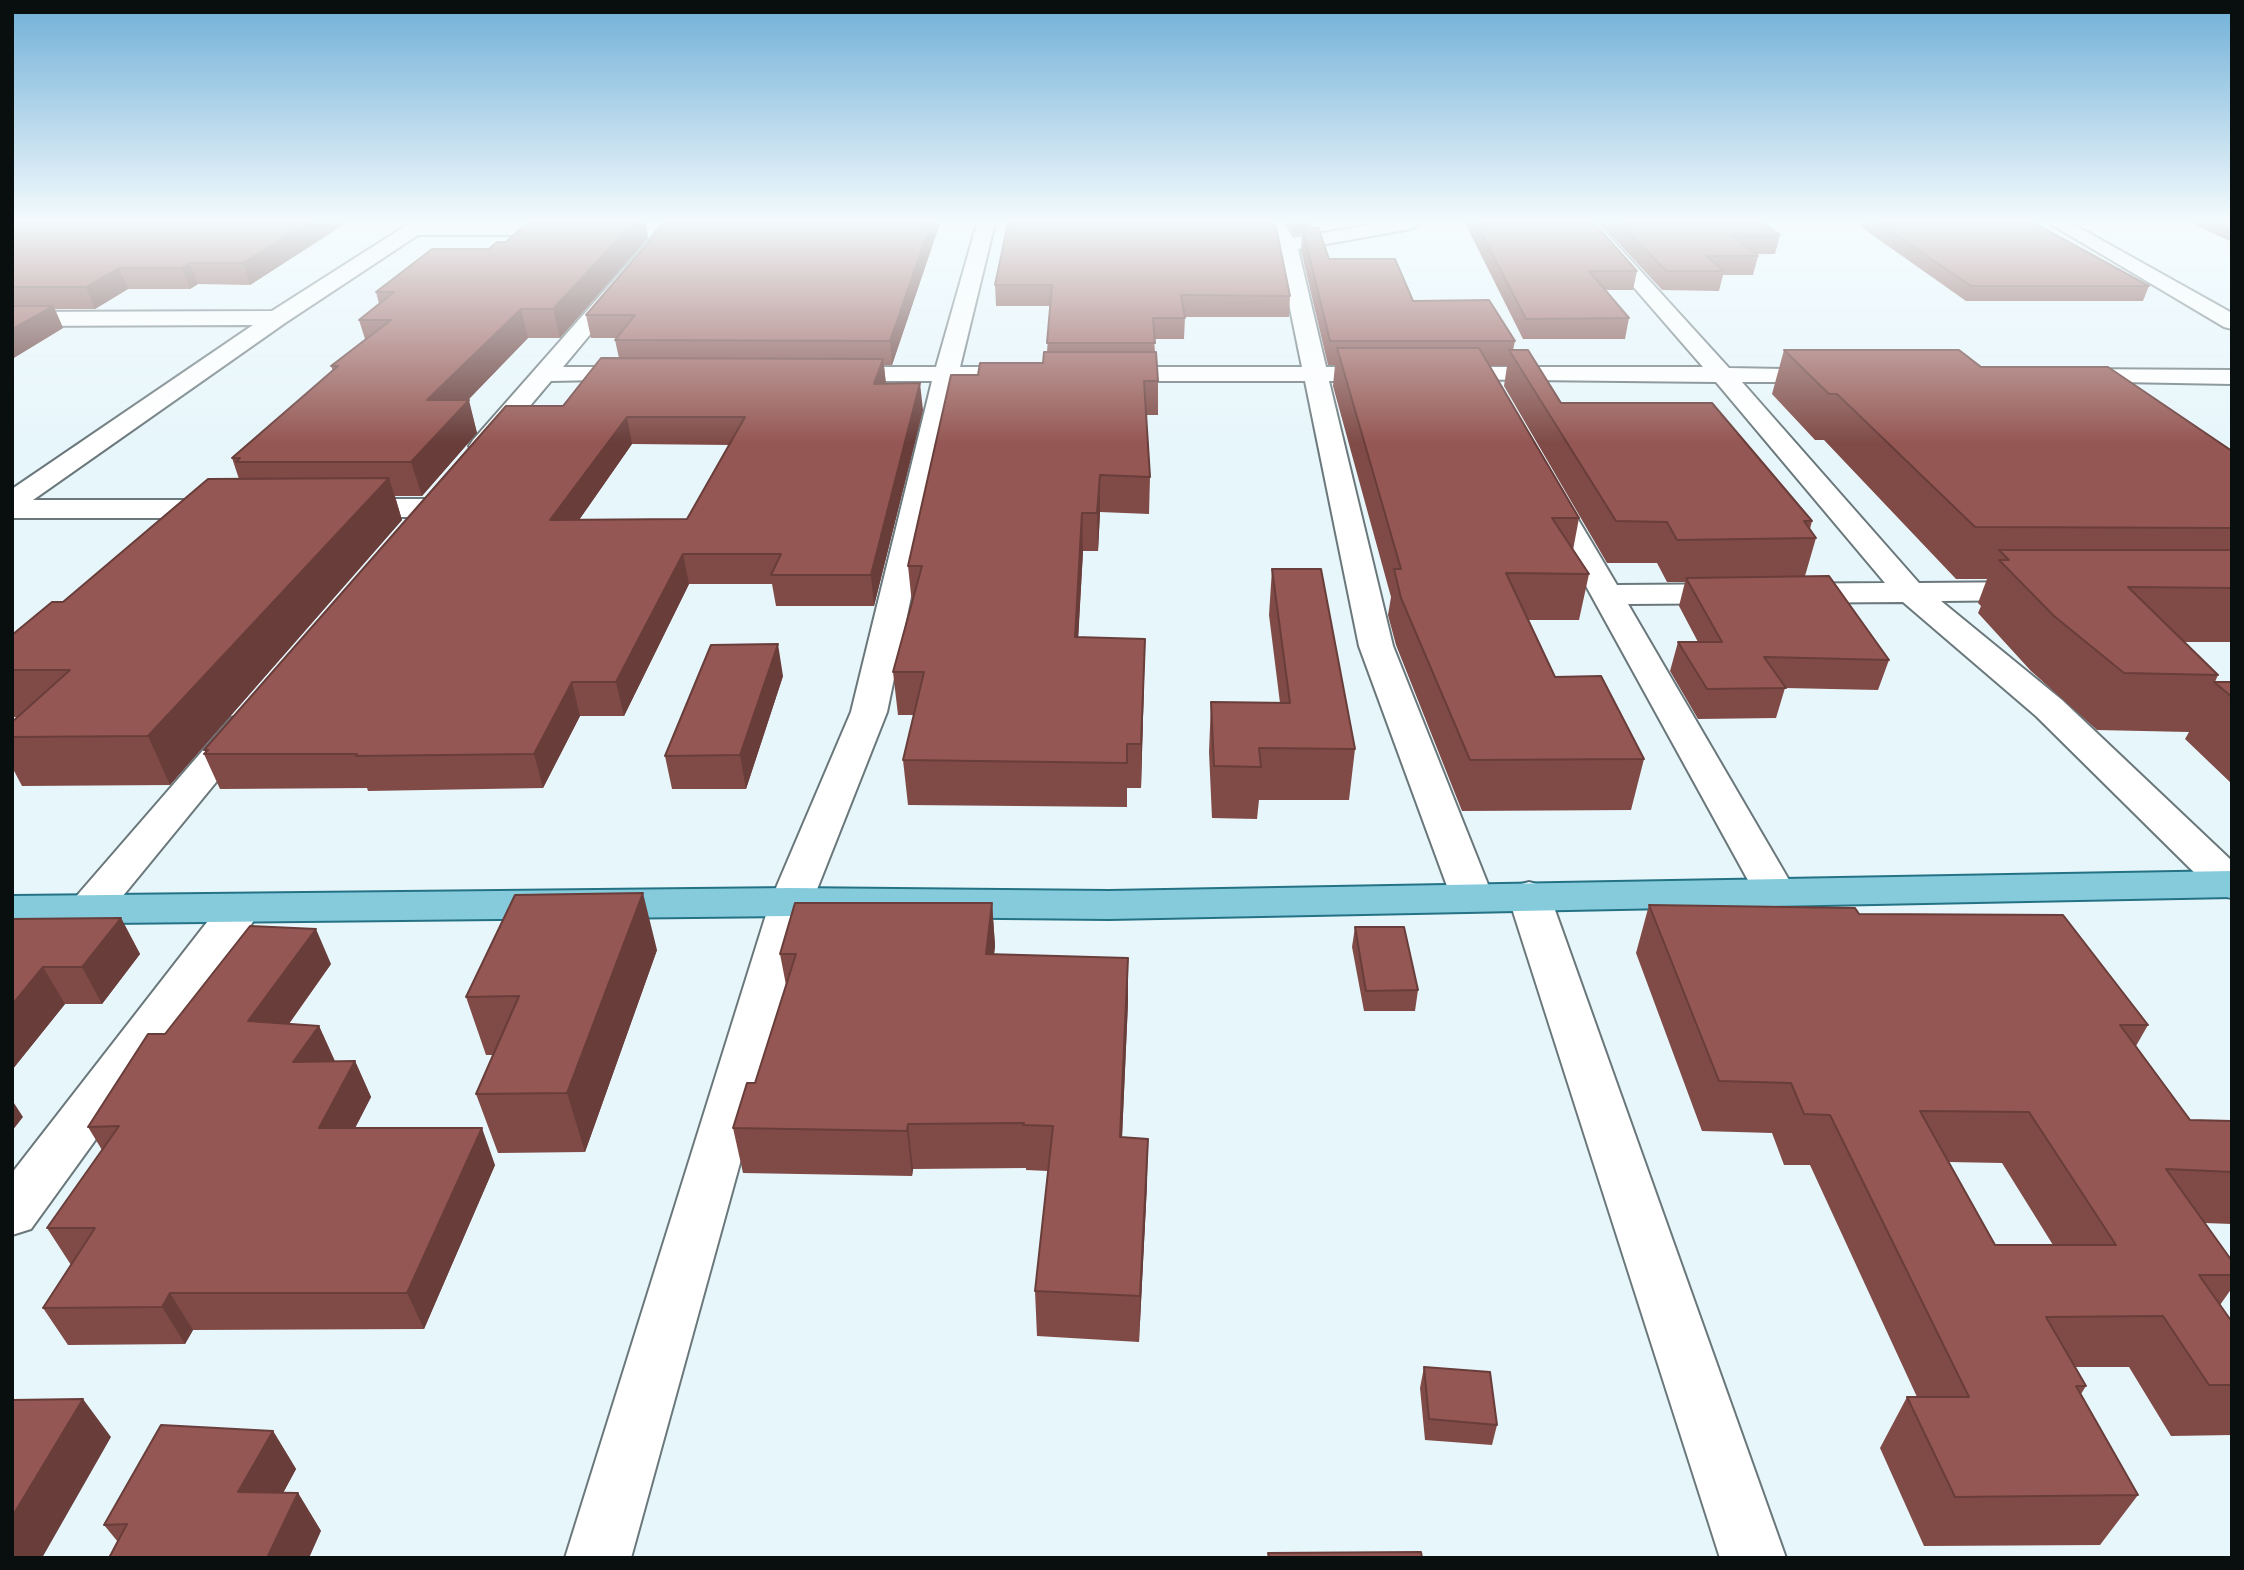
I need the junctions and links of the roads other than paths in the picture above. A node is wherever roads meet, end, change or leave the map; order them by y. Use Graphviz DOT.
graph roads {
  1 [pos="310,296"];
  2 [pos="606,296"];
  3 [pos="967,296"];
  4 [pos="1295,296"];
  5 [pos="1653,296"];
  6 [pos="2187,296"];
  7 [pos="277,318"];
  8 [pos="12,319"];
  9 [pos="2232,322"];
  10 [pos="544,374"];
  11 [pos="669,374"];
  12 [pos="807,374"];
  13 [pos="946,374"];
  14 [pos="1055,374"];
  15 [pos="1082,374"];
  16 [pos="1313,374"];
  17 [pos="1482,374"];
  18 [pos="1722,374"];
  19 [pos="1860,375"];
  20 [pos="2053,376"];
  21 [pos="2232,377"];
  22 [pos="1501,409"];
  23 [pos="1534,467"];
  24 [pos="447,488"];
  25 [pos="12,502"];
  26 [pos="12,509"];
  27 [pos="248,509"];
  28 [pos="318,509"];
  29 [pos="402,540"];
  30 [pos="1909,590"];
  31 [pos="2057,591"];
  32 [pos="1606,595"];
  33 [pos="259,709"];
  34 [pos="2231,884"];
  35 [pos="1775,892"];
  36 [pos="1530,896"];
  37 [pos="1472,897"];
  38 [pos="791,902"];
  39 [pos="89,909"];
  40 [pos="240,909"];
  41 [pos="12,911"];
  42 [pos="12,1213"];
  43 [pos="598,1558"];
  44 [pos="1752,1558"];
  1 -- 7 [label="street"];
  2 -- 10 [label="street"];
  3 -- 13 [label="street"];
  4 -- 16 [label="street"];
  5 -- 18 [label="street"];
  6 -- 9 [label="street"];
  7 -- 8 [label="street"];
  7 -- 25 [label="street"];
  10 -- 11 [label="street"];
  10 -- 24 [label="street"];
  12 -- 13 [label="street"];
  13 -- 14 [label="street"];
  13 -- 38 [label="street"];
  15 -- 16 [label="street"];
  16 -- 17 [label="street"];
  16 -- 37 [label="street"];
  17 -- 18 [label="street"];
  17 -- 22 [label="street"];
  18 -- 19 [label="street"];
  18 -- 30 [label="street"];
  20 -- 21 [label="street"];
  23 -- 32 [label="street"];
  24 -- 28 [label="street"];
  24 -- 29 [label="street"];
  26 -- 27 [label="street"];
  30 -- 31 [label="street"];
  30 -- 32 [label="street"];
  30 -- 34 [label="street"];
  32 -- 35 [label="street"];
  33 -- 39 [label="street"];
  34 -- 35 [label="main road"];
  35 -- 36 [label="main road"];
  36 -- 37 [label="main road"];
  36 -- 44 [label="street"];
  37 -- 38 [label="main road"];
  38 -- 40 [label="main road"];
  38 -- 43 [label="street"];
  39 -- 40 [label="main road"];
  39 -- 41 [label="main road"];
  40 -- 42 [label="street"];
}
